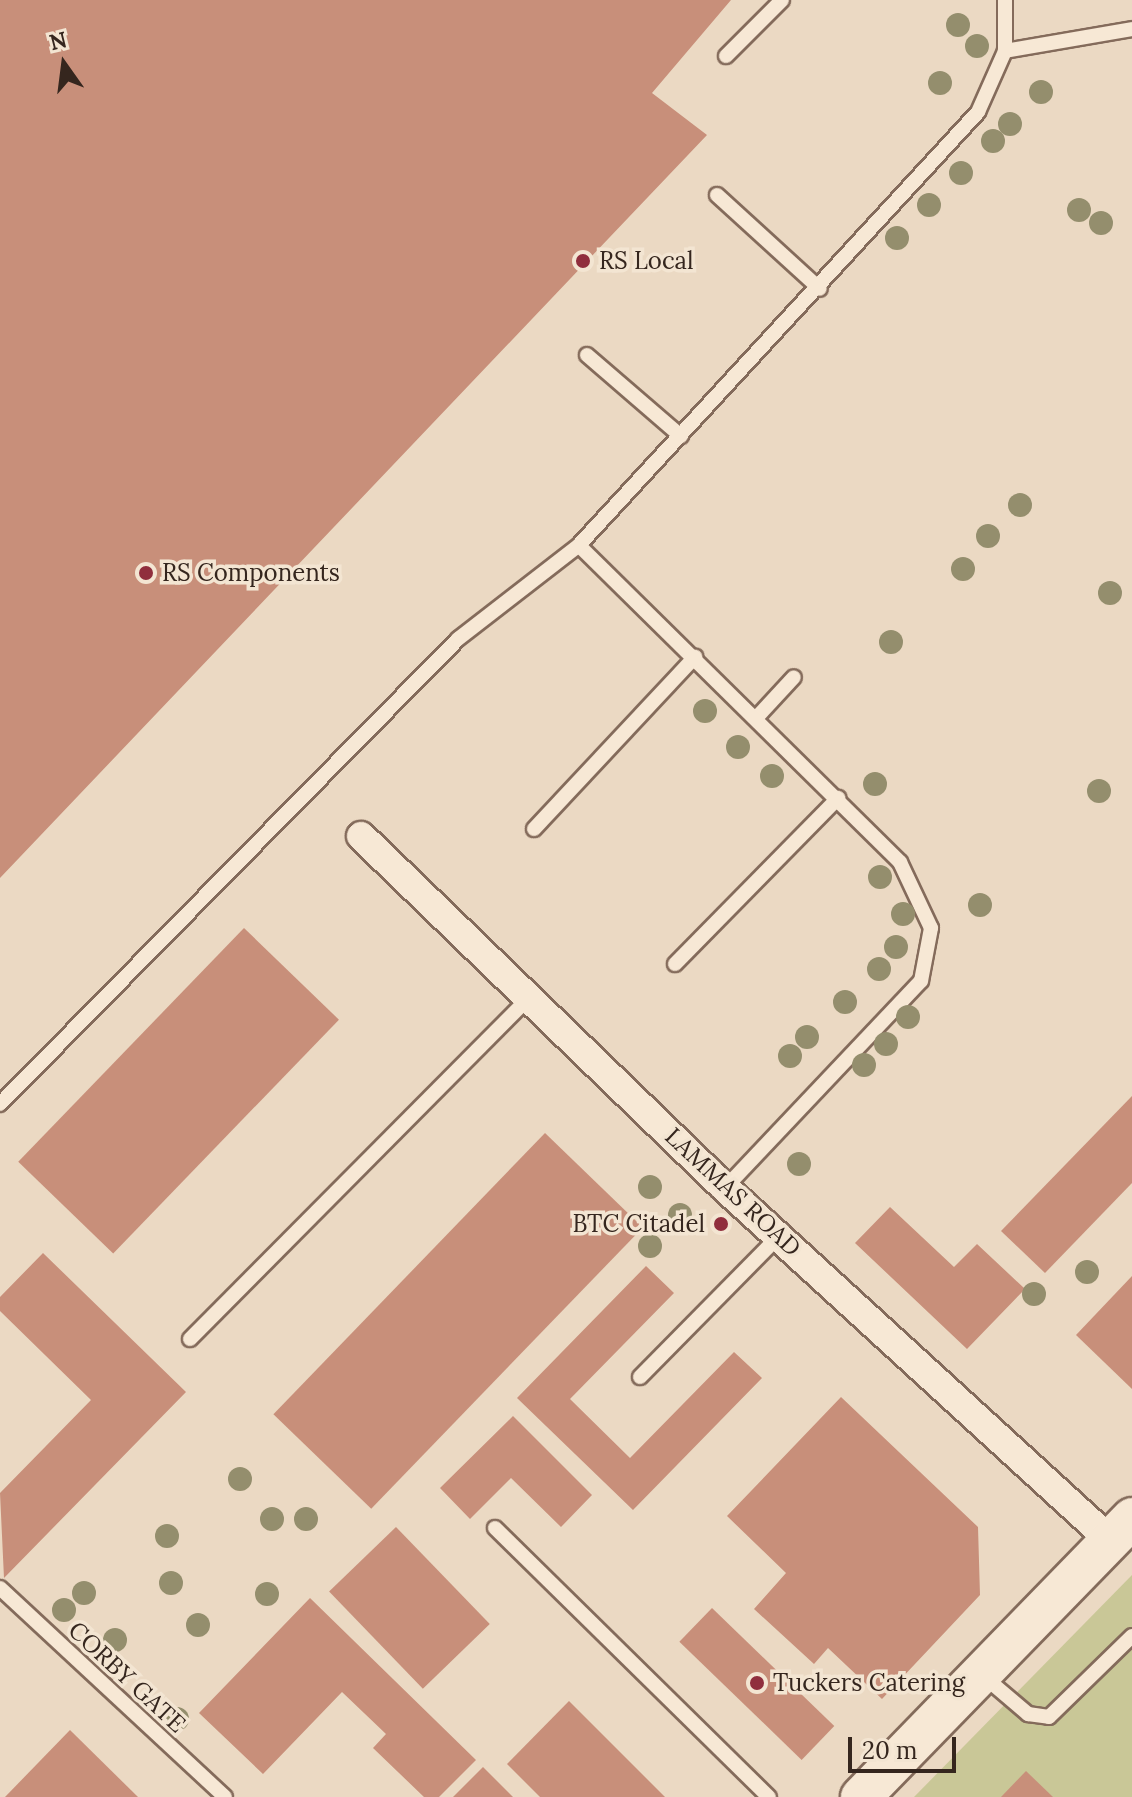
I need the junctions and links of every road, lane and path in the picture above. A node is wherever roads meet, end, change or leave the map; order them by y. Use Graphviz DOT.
graph roads {
  1 [pos="782,0"];
  2 [pos="1005,0"];
  3 [pos="1132,29"];
  4 [pos="1005,51"];
  5 [pos="726,56"];
  6 [pos="717,195"];
  7 [pos="820,289"];
  8 [pos="587,355"];
  9 [pos="681,436"];
  10 [pos="579,545"];
  11 [pos="695,657"];
  12 [pos="794,677"];
  13 [pos="757,717"];
  14 [pos="838,798"];
  15 [pos="534,829"];
  16 [pos="361,836"];
  17 [pos="675,964"];
  18 [pos="531,995"];
  19 [pos="0,1104"];
  20 [pos="725,1188"];
  21 [pos="779,1236"];
  22 [pos="190,1339"];
  23 [pos="640,1377"];
  24 [pos="495,1528"];
  25 [pos="1121,1530"];
  26 [pos="0,1588"];
  27 [pos="1132,1636"];
  28 [pos="981,1674"];
  29 [pos="225,1797"];
  30 [pos="769,1797"];
  31 [pos="861,1797"];
  1 -- 5 [label="lane"];
  2 -- 4 [label="lane"];
  3 -- 4 [label="lane"];
  4 -- 7 [label="lane"];
  6 -- 7 [label="lane"];
  7 -- 9 [label="lane"];
  8 -- 9 [label="lane"];
  9 -- 10 [label="lane"];
  10 -- 11 [label="lane"];
  10 -- 19 [label="lane"];
  11 -- 13 [label="lane"];
  11 -- 15 [label="lane"];
  12 -- 13 [label="lane"];
  13 -- 14 [label="lane"];
  14 -- 17 [label="lane"];
  14 -- 20 [label="lane"];
  16 -- 18 [label="street, LAMMAS ROAD"];
  18 -- 20 [label="street, LAMMAS ROAD"];
  18 -- 22 [label="lane"];
  20 -- 21 [label="street, LAMMAS ROAD"];
  21 -- 23 [label="lane"];
  21 -- 25 [label="street, LAMMAS ROAD"];
  24 -- 30 [label="lane"];
  25 -- 28 [label="street"];
  26 -- 29 [label="lane, CORBY GATE"];
  27 -- 28 [label="lane"];
  28 -- 31 [label="street"];
}
